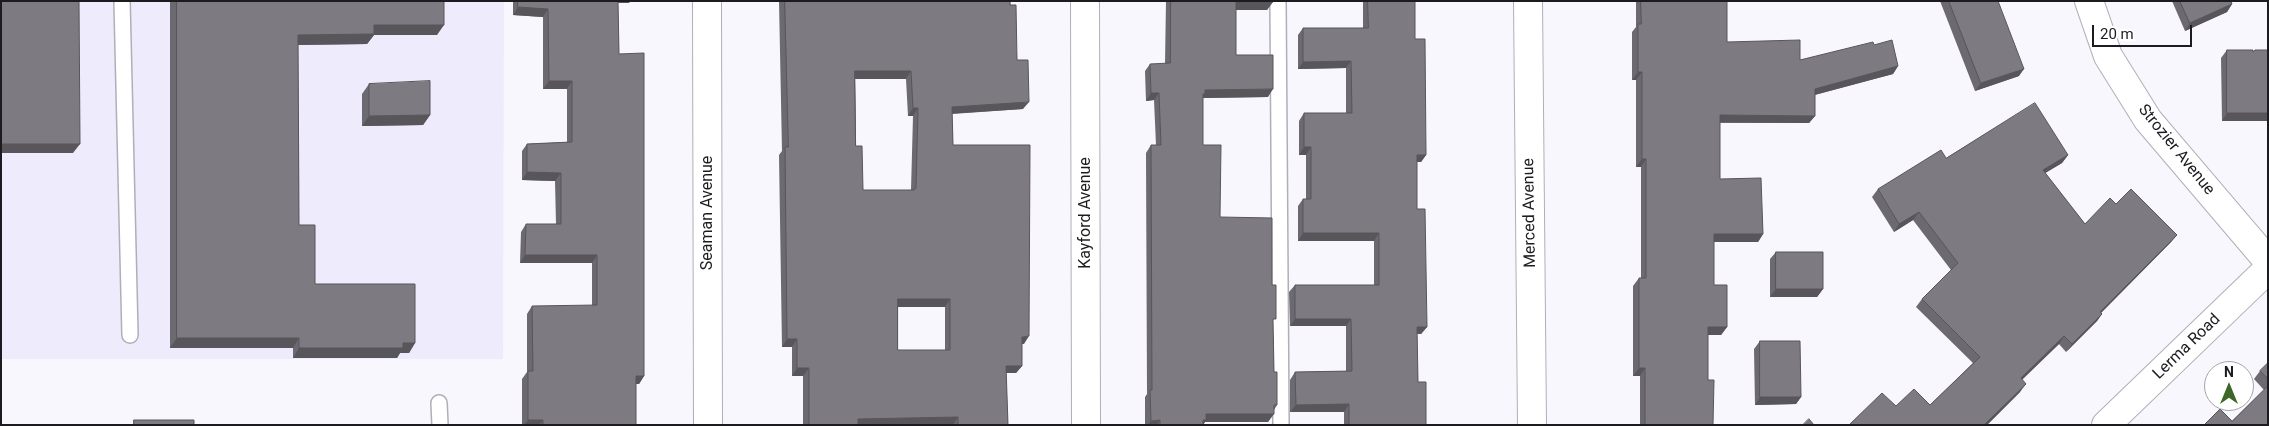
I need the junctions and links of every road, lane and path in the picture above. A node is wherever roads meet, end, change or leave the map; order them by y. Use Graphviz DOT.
graph roads {
  1 [pos="122,1"];
  2 [pos="707,1"];
  3 [pos="1085,1"];
  4 [pos="1278,1"];
  5 [pos="1528,1"];
  6 [pos="2089,1"];
  7 [pos="2268,260"];
  8 [pos="2268,269"];
  9 [pos="130,335"];
  10 [pos="439,404"];
  11 [pos="440,425"];
  12 [pos="708,425"];
  13 [pos="1086,425"];
  14 [pos="1281,425"];
  15 [pos="1532,425"];
  16 [pos="2106,425"];
  1 -- 9 [label="lane"];
  2 -- 12 [label="street, Seaman Avenue"];
  3 -- 13 [label="street, Kayford Avenue"];
  4 -- 14 [label="lane"];
  5 -- 15 [label="street, Merced Avenue"];
  6 -- 7 [label="street, Strozier Avenue"];
  8 -- 16 [label="street, Lerma Road"];
  10 -- 11 [label="lane"];
}
